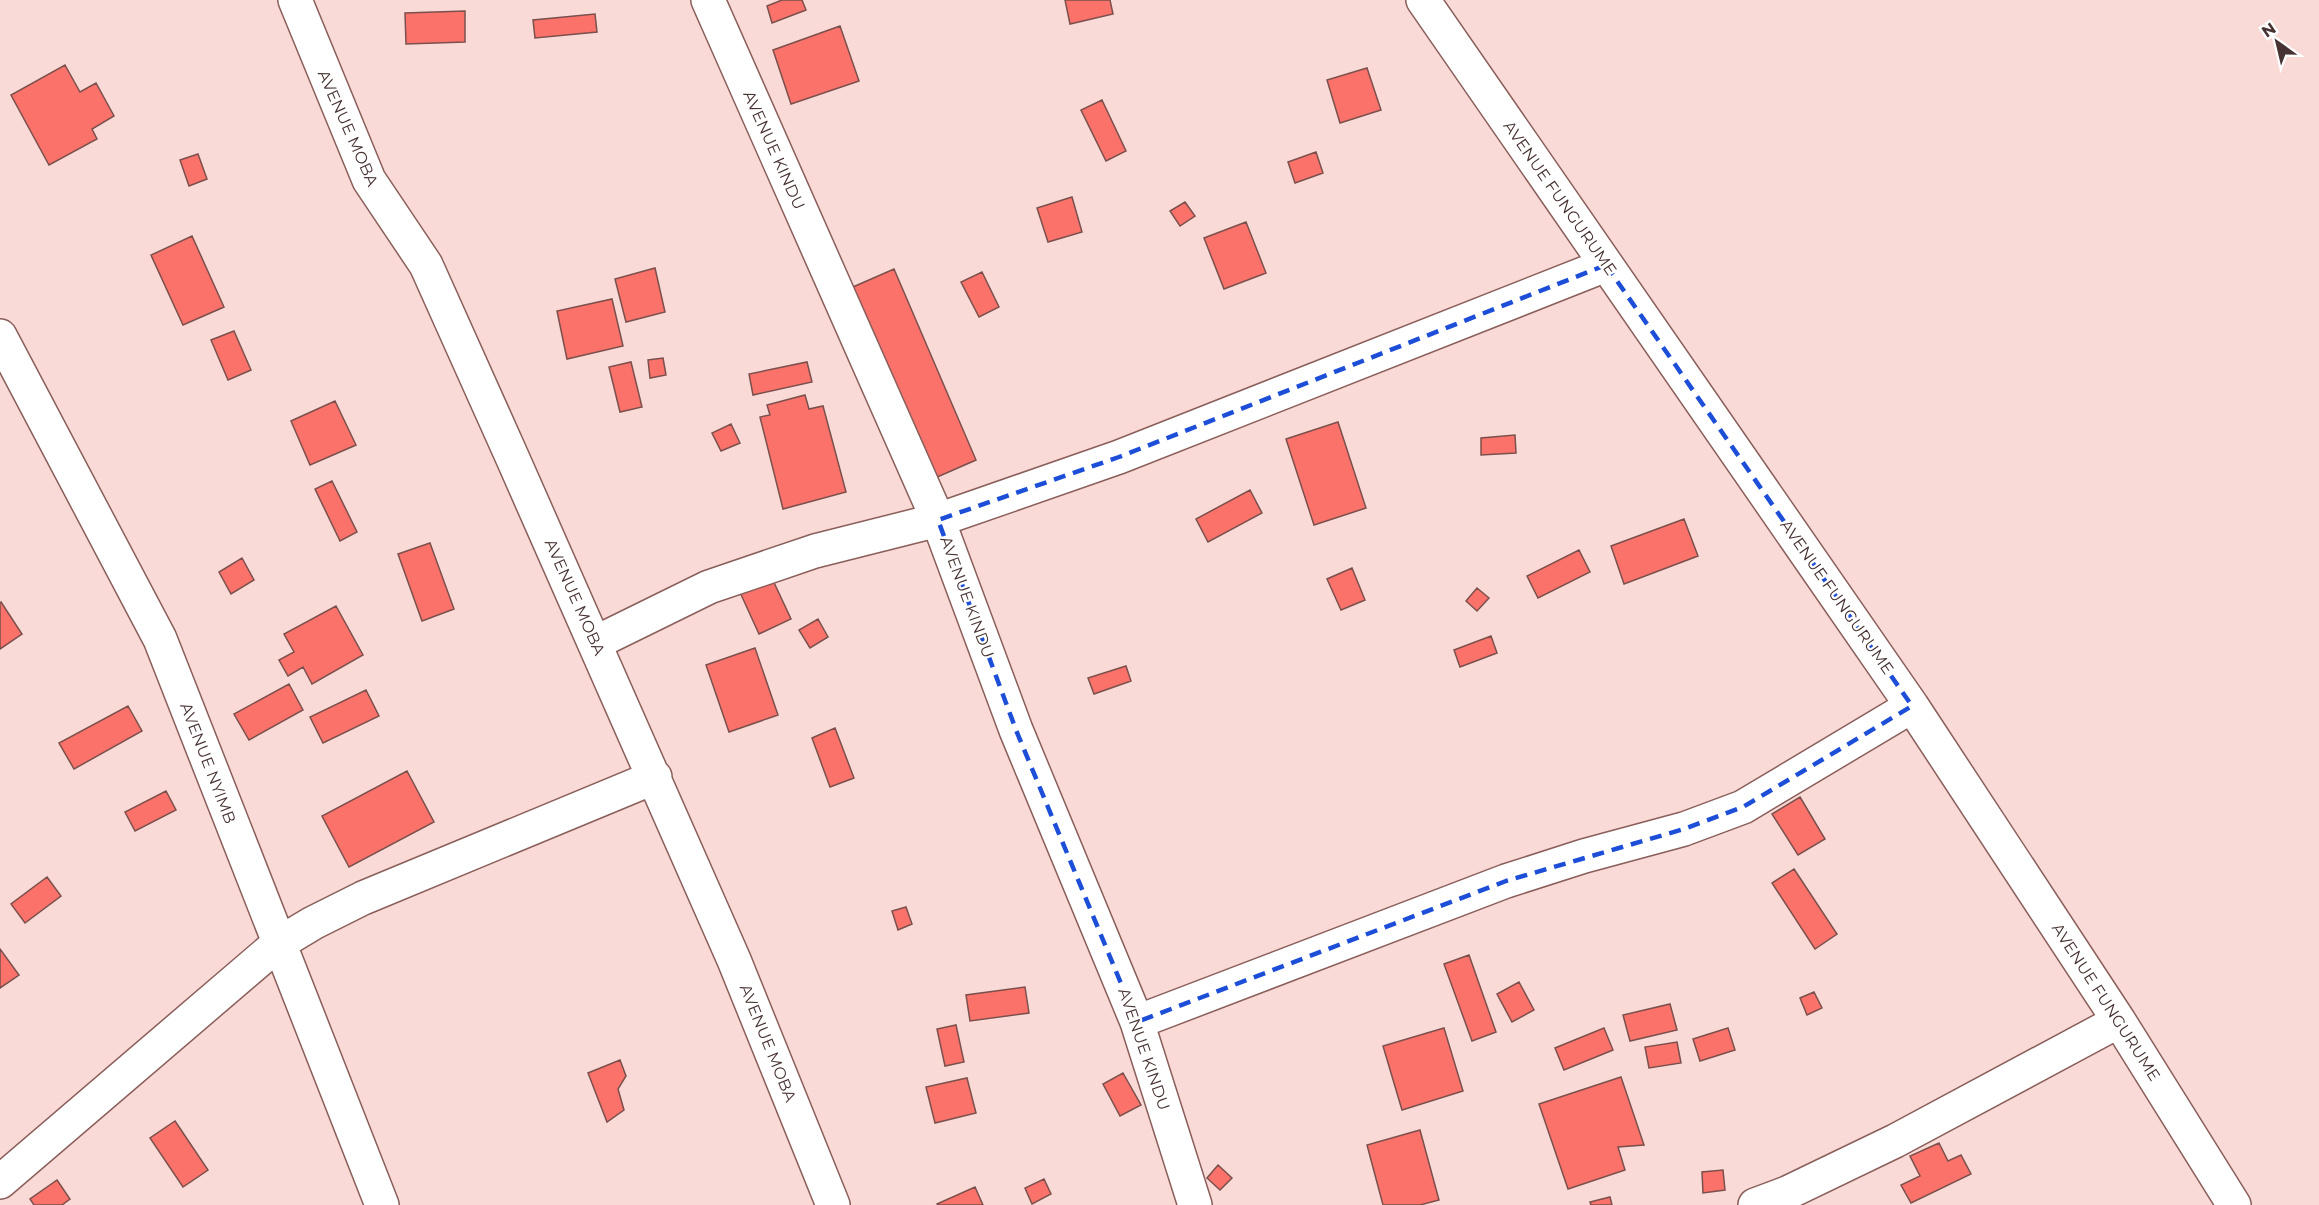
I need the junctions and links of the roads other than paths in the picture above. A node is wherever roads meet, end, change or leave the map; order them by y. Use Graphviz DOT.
graph roads {
  1 [pos="295,0"];
  2 [pos="708,0"];
  3 [pos="1423,0"];
  4 [pos="1606,265"];
  5 [pos="0,336"];
  6 [pos="938,520"];
  7 [pos="595,643"];
  8 [pos="1912,706"];
  9 [pos="655,777"];
  10 [pos="278,944"];
  11 [pos="2119,1021"];
  12 [pos="1137,1022"];
  13 [pos="0,1182"];
  14 [pos="382,1205"];
  15 [pos="833,1205"];
  16 [pos="1195,1205"];
  17 [pos="1755,1205"];
  18 [pos="2234,1205"];
  1 -- 7 [label="street, AVENUE MOBA"];
  2 -- 6 [label="street, AVENUE KINDU"];
  3 -- 4 [label="street, AVENUE FUNGURUME"];
  4 -- 6 [label="street"];
  4 -- 8 [label="street, AVENUE FUNGURUME"];
  5 -- 10 [label="street, AVENUE NYIMB"];
  6 -- 7 [label="street"];
  6 -- 12 [label="street, AVENUE KINDU"];
  7 -- 9 [label="street, AVENUE MOBA"];
  8 -- 11 [label="street, AVENUE FUNGURUME"];
  8 -- 12 [label="street"];
  9 -- 10 [label="street"];
  9 -- 15 [label="street, AVENUE MOBA"];
  10 -- 13 [label="street"];
  10 -- 14 [label="street, AVENUE NYIMB"];
  11 -- 17 [label="street"];
  11 -- 18 [label="street, AVENUE FUNGURUME"];
  12 -- 16 [label="street, AVENUE KINDU"];
}
